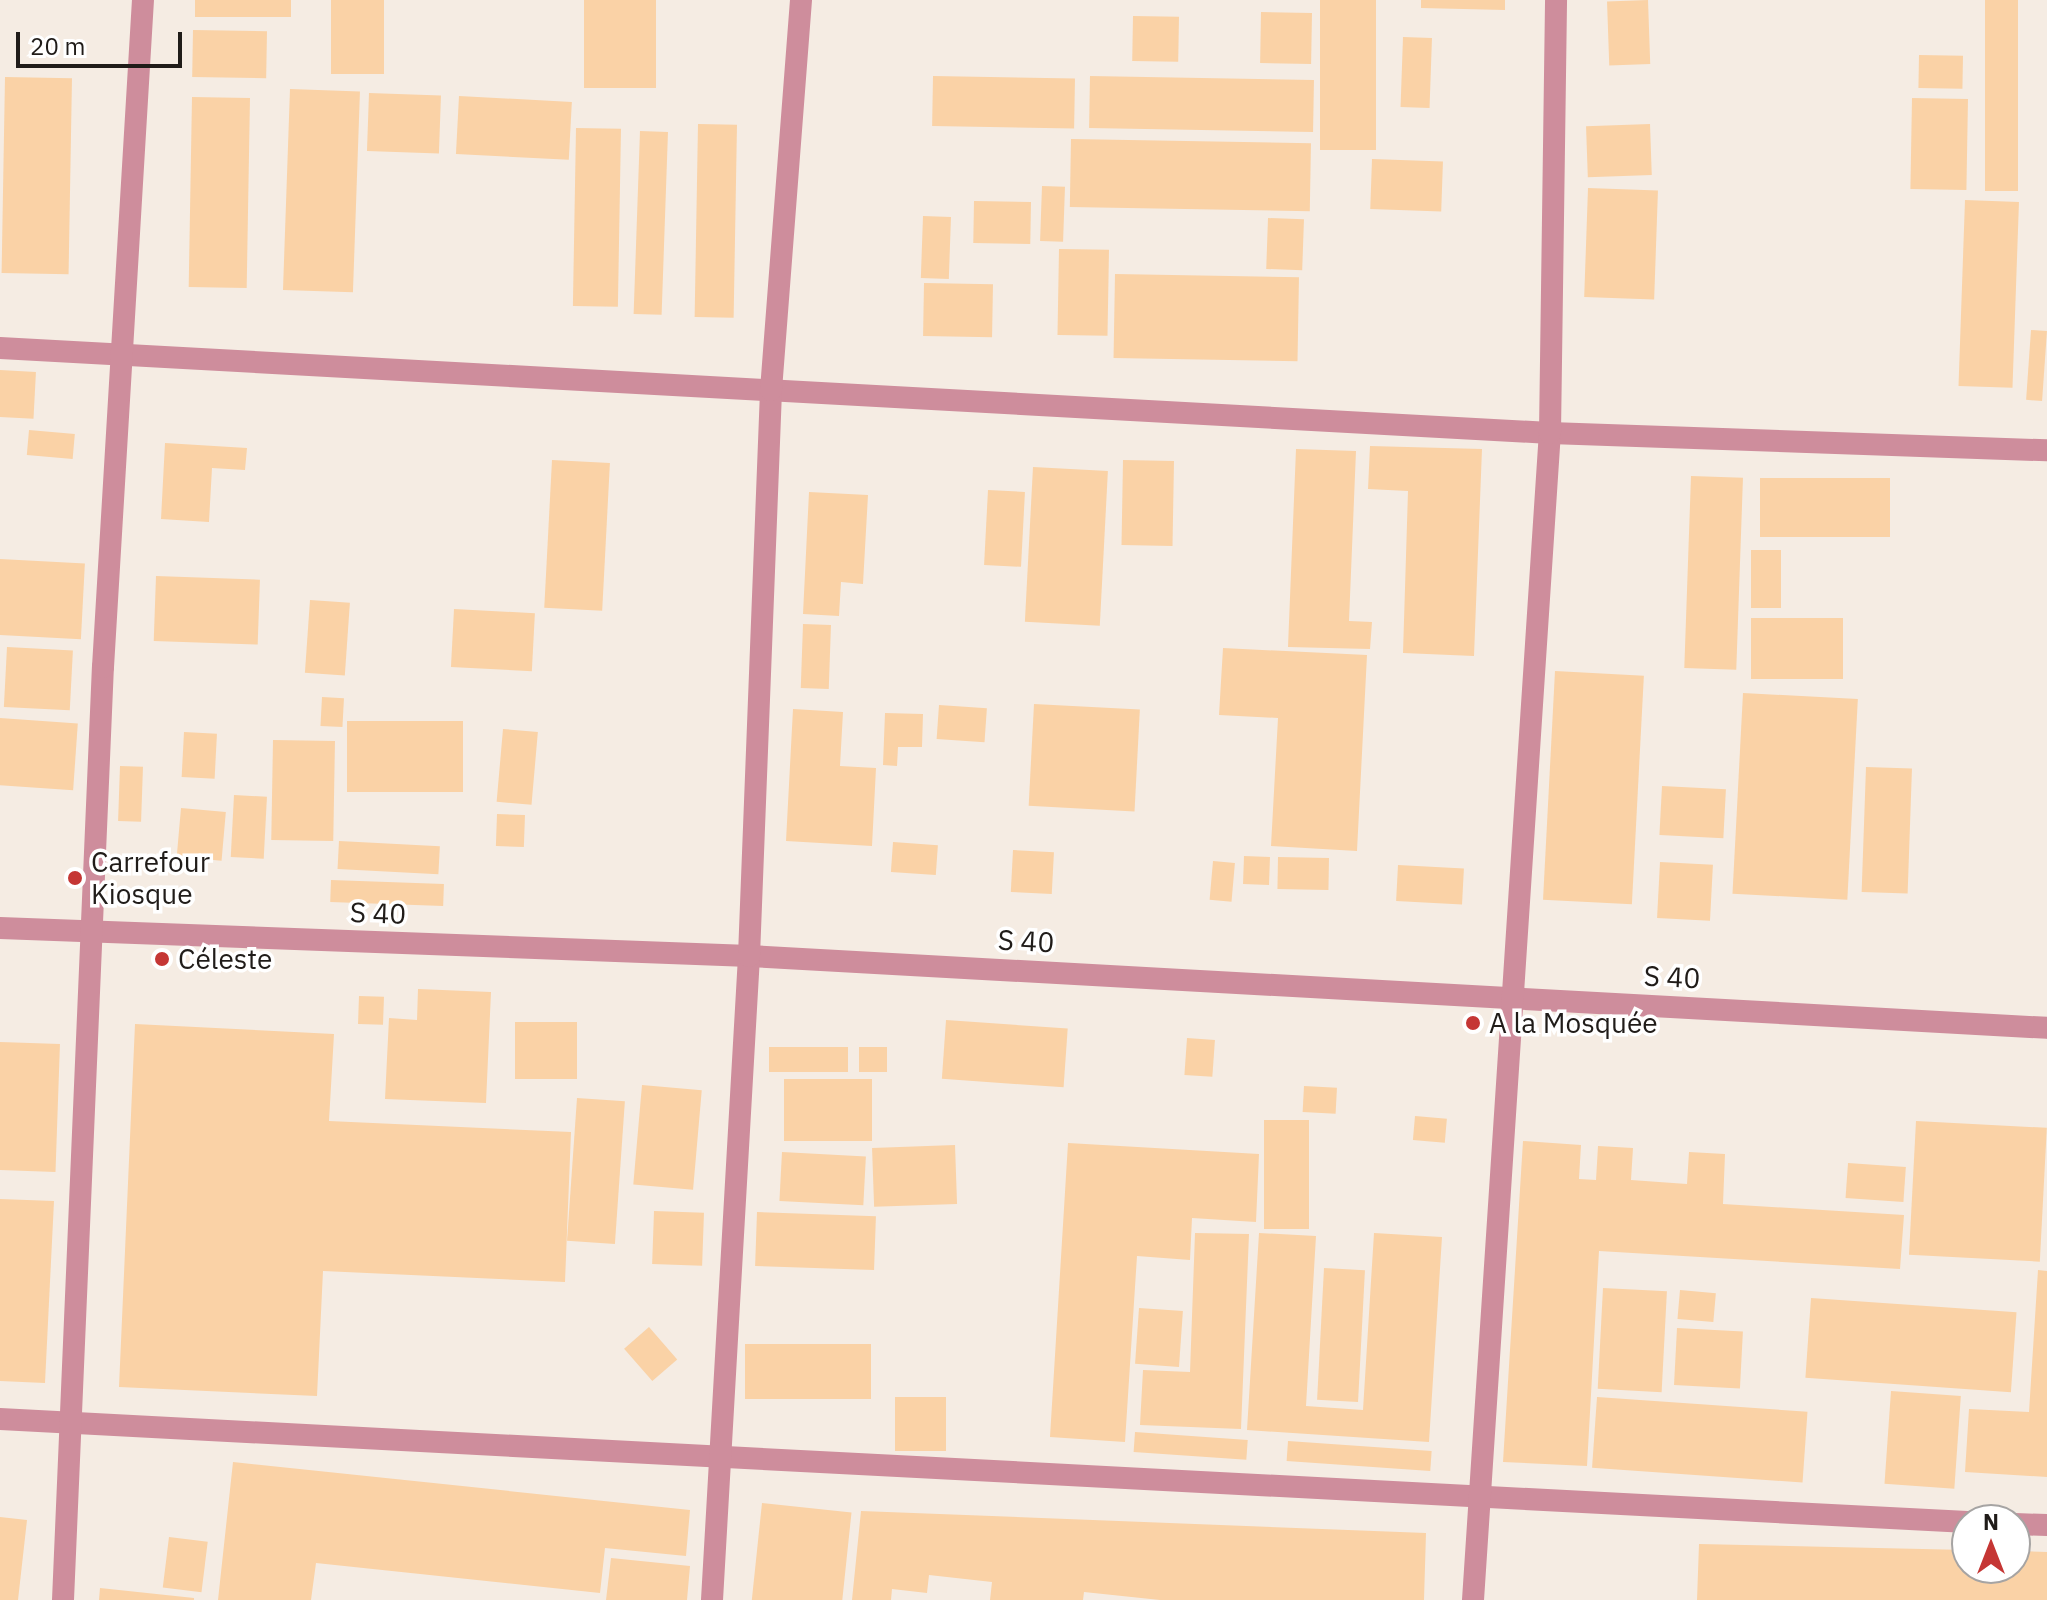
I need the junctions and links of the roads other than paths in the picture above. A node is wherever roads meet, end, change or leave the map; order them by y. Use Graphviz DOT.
graph roads {
  1 [pos="143,0"];
  2 [pos="801,0"];
  3 [pos="1556,0"];
  4 [pos="0,348"];
  5 [pos="120,356"];
  6 [pos="771,390"];
  7 [pos="1550,433"];
  8 [pos="2047,450"];
  9 [pos="0,928"];
  10 [pos="94,933"];
  11 [pos="749,956"];
  12 [pos="1515,999"];
  13 [pos="2047,1028"];
  14 [pos="0,1419"];
  15 [pos="71,1423"];
  16 [pos="721,1458"];
  17 [pos="1482,1500"];
  18 [pos="1951,1521"];
  19 [pos="63,1600"];
  20 [pos="712,1600"];
  21 [pos="1473,1600"];
  1 -- 5 [label="street"];
  2 -- 6 [label="street"];
  3 -- 7 [label="street"];
  4 -- 5 [label="street"];
  5 -- 6 [label="street"];
  5 -- 10 [label="street"];
  6 -- 7 [label="street"];
  6 -- 11 [label="street"];
  7 -- 8 [label="street"];
  7 -- 12 [label="street"];
  9 -- 10 [label="street, S 40"];
  10 -- 11 [label="street, S 40"];
  10 -- 15 [label="street"];
  11 -- 12 [label="street, S 40"];
  11 -- 16 [label="street"];
  12 -- 13 [label="street, S 40"];
  12 -- 17 [label="street"];
  14 -- 15 [label="street"];
  15 -- 16 [label="street"];
  15 -- 19 [label="street"];
  16 -- 17 [label="street"];
  16 -- 20 [label="street"];
  17 -- 18 [label="street"];
  17 -- 21 [label="street"];
}
